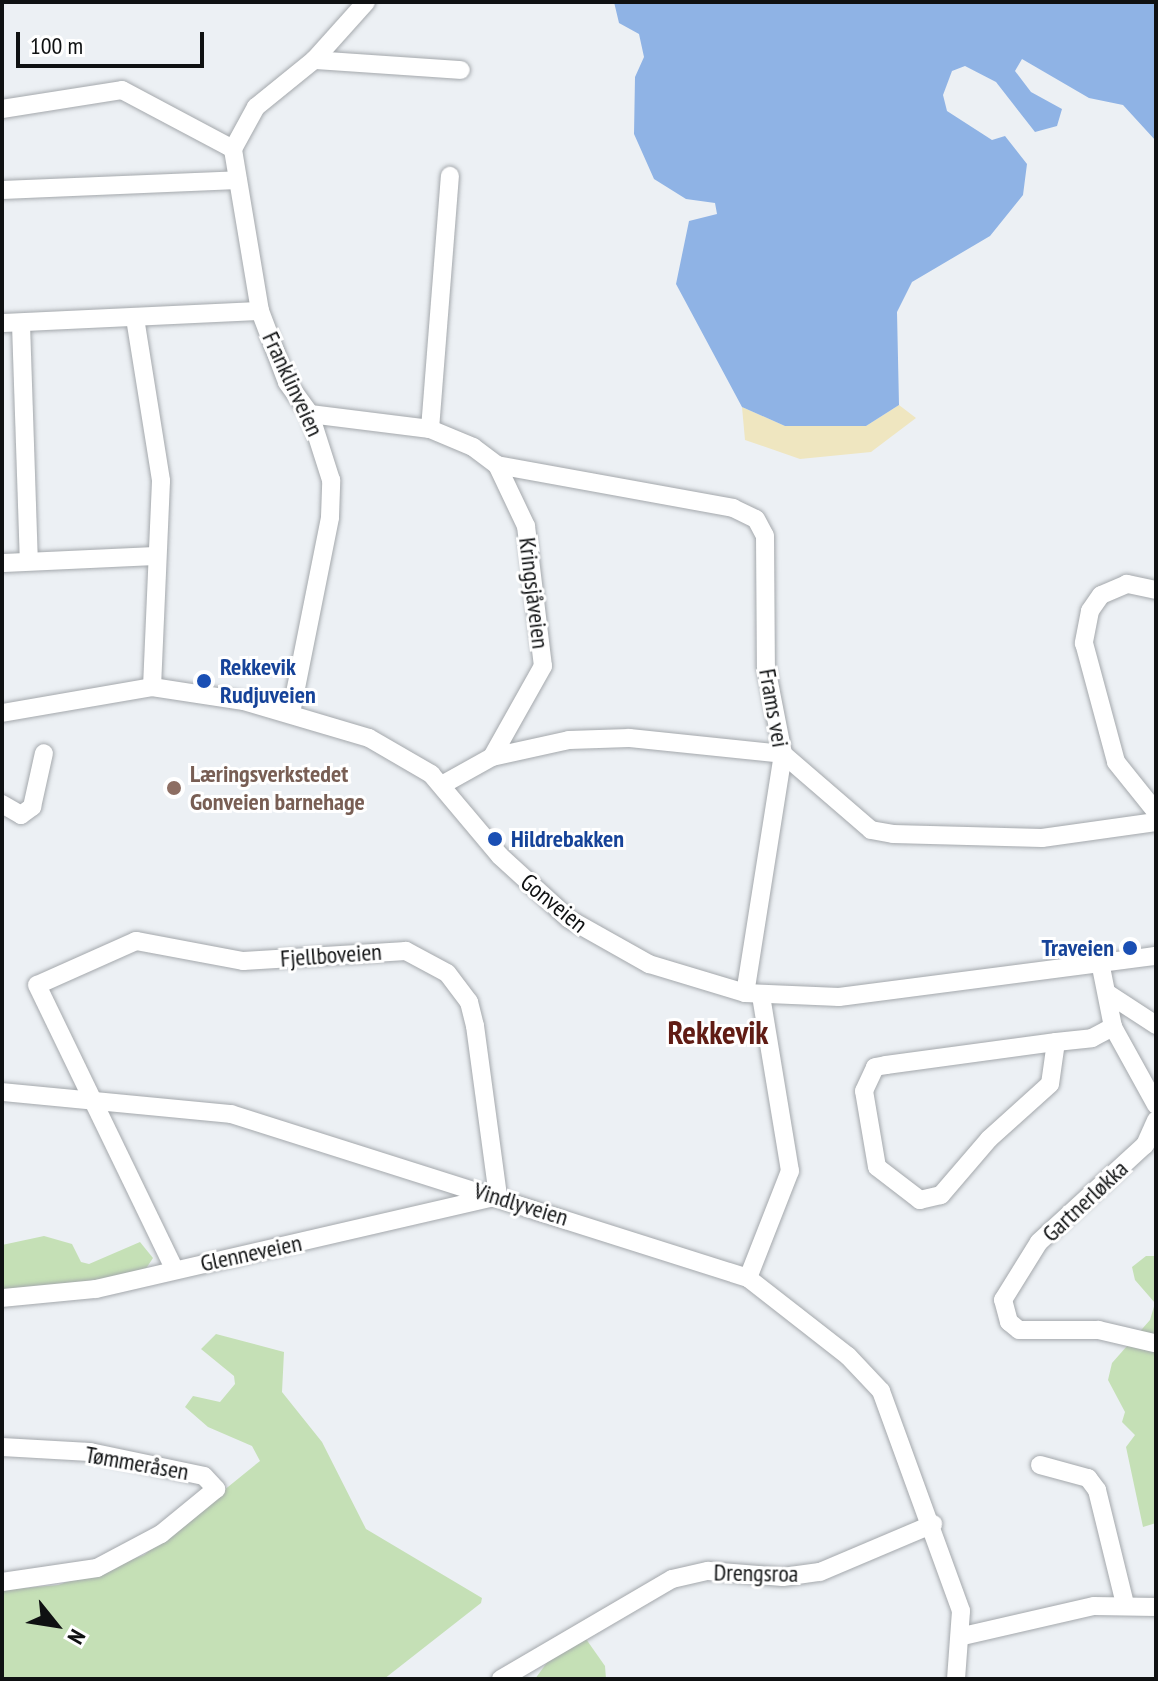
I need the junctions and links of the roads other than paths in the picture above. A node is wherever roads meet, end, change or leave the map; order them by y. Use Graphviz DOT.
graph roads {
  1 [pos="366,2"];
  2 [pos="314,60"];
  3 [pos="461,70"];
  4 [pos="2,109"];
  5 [pos="233,149"];
  6 [pos="450,176"];
  7 [pos="238,180"];
  8 [pos="2,190"];
  9 [pos="260,311"];
  10 [pos="135,318"];
  11 [pos="11,324"];
  12 [pos="310,414"];
  13 [pos="430,429"];
  14 [pos="497,465"];
  15 [pos="157,556"];
  16 [pos="29,561"];
  17 [pos="2,563"];
  18 [pos="1156,590"];
  19 [pos="152,687"];
  20 [pos="2,713"];
  21 [pos="291,713"];
  22 [pos="44,753"];
  23 [pos="783,754"];
  24 [pos="492,757"];
  25 [pos="442,785"];
  26 [pos="2,804"];
  27 [pos="1156,812"];
  28 [pos="1156,822"];
  29 [pos="1156,956"];
  30 [pos="1101,967"];
  31 [pos="1107,993"];
  32 [pos="753,994"];
  33 [pos="1156,1025"];
  34 [pos="1113,1027"];
  35 [pos="1056,1042"];
  36 [pos="2,1092"];
  37 [pos="94,1101"];
  38 [pos="1156,1105"];
  39 [pos="1156,1120"];
  40 [pos="498,1196"];
  41 [pos="174,1269"];
  42 [pos="748,1278"];
  43 [pos="2,1298"];
  44 [pos="1154,1343"];
  45 [pos="2,1447"];
  46 [pos="1040,1465"];
  47 [pos="933,1524"];
  48 [pos="2,1582"];
  49 [pos="1125,1604"];
  50 [pos="1156,1607"];
  51 [pos="963,1636"];
  52 [pos="510,1677"];
  53 [pos="956,1679"];
  1 -- 2 [label="street"];
  2 -- 3 [label="street"];
  2 -- 5 [label="street"];
  4 -- 5 [label="street"];
  5 -- 7 [label="street, Franklinveien"];
  6 -- 13 [label="street"];
  7 -- 8 [label="street"];
  7 -- 9 [label="street, Franklinveien"];
  9 -- 10 [label="street"];
  9 -- 12 [label="street, Franklinveien"];
  10 -- 11 [label="street"];
  10 -- 15 [label="street"];
  11 -- 16 [label="street"];
  12 -- 13 [label="street"];
  12 -- 21 [label="street, Franklinveien"];
  13 -- 14 [label="street"];
  14 -- 23 [label="street, Frams vei"];
  14 -- 24 [label="street, Kringsjåveien"];
  15 -- 16 [label="street"];
  15 -- 19 [label="street"];
  16 -- 17 [label="street"];
  18 -- 27 [label="street"];
  19 -- 20 [label="street, Gonveien"];
  19 -- 21 [label="street, Gonveien"];
  21 -- 25 [label="street, Gonveien"];
  22 -- 26 [label="street"];
  23 -- 24 [label="street"];
  23 -- 28 [label="street"];
  23 -- 32 [label="street, Frams vei"];
  24 -- 25 [label="street"];
  25 -- 32 [label="street, Gonveien"];
  29 -- 30 [label="street, Gonveien"];
  30 -- 31 [label="street"];
  30 -- 32 [label="street, Gonveien"];
  31 -- 33 [label="street"];
  31 -- 34 [label="street"];
  32 -- 42 [label="street"];
  34 -- 35 [label="street"];
  34 -- 38 [label="street"];
  35 -- 35 [label="street"];
  36 -- 37 [label="street, Vindlyveien"];
  37 -- 40 [label="street, Vindlyveien"];
  37 -- 40 [label="street, Fjellboveien"];
  37 -- 41 [label="street"];
  39 -- 44 [label="street, Gartnerløkka"];
  40 -- 41 [label="street, Glenneveien"];
  40 -- 42 [label="street, Vindlyveien"];
  41 -- 43 [label="street, Glenneveien"];
  42 -- 47 [label="street"];
  45 -- 48 [label="street, Tømmeråsen"];
  46 -- 49 [label="street"];
  47 -- 51 [label="street"];
  47 -- 52 [label="street, Drengsroa"];
  49 -- 50 [label="street"];
  49 -- 51 [label="street"];
  51 -- 53 [label="street"];
}
